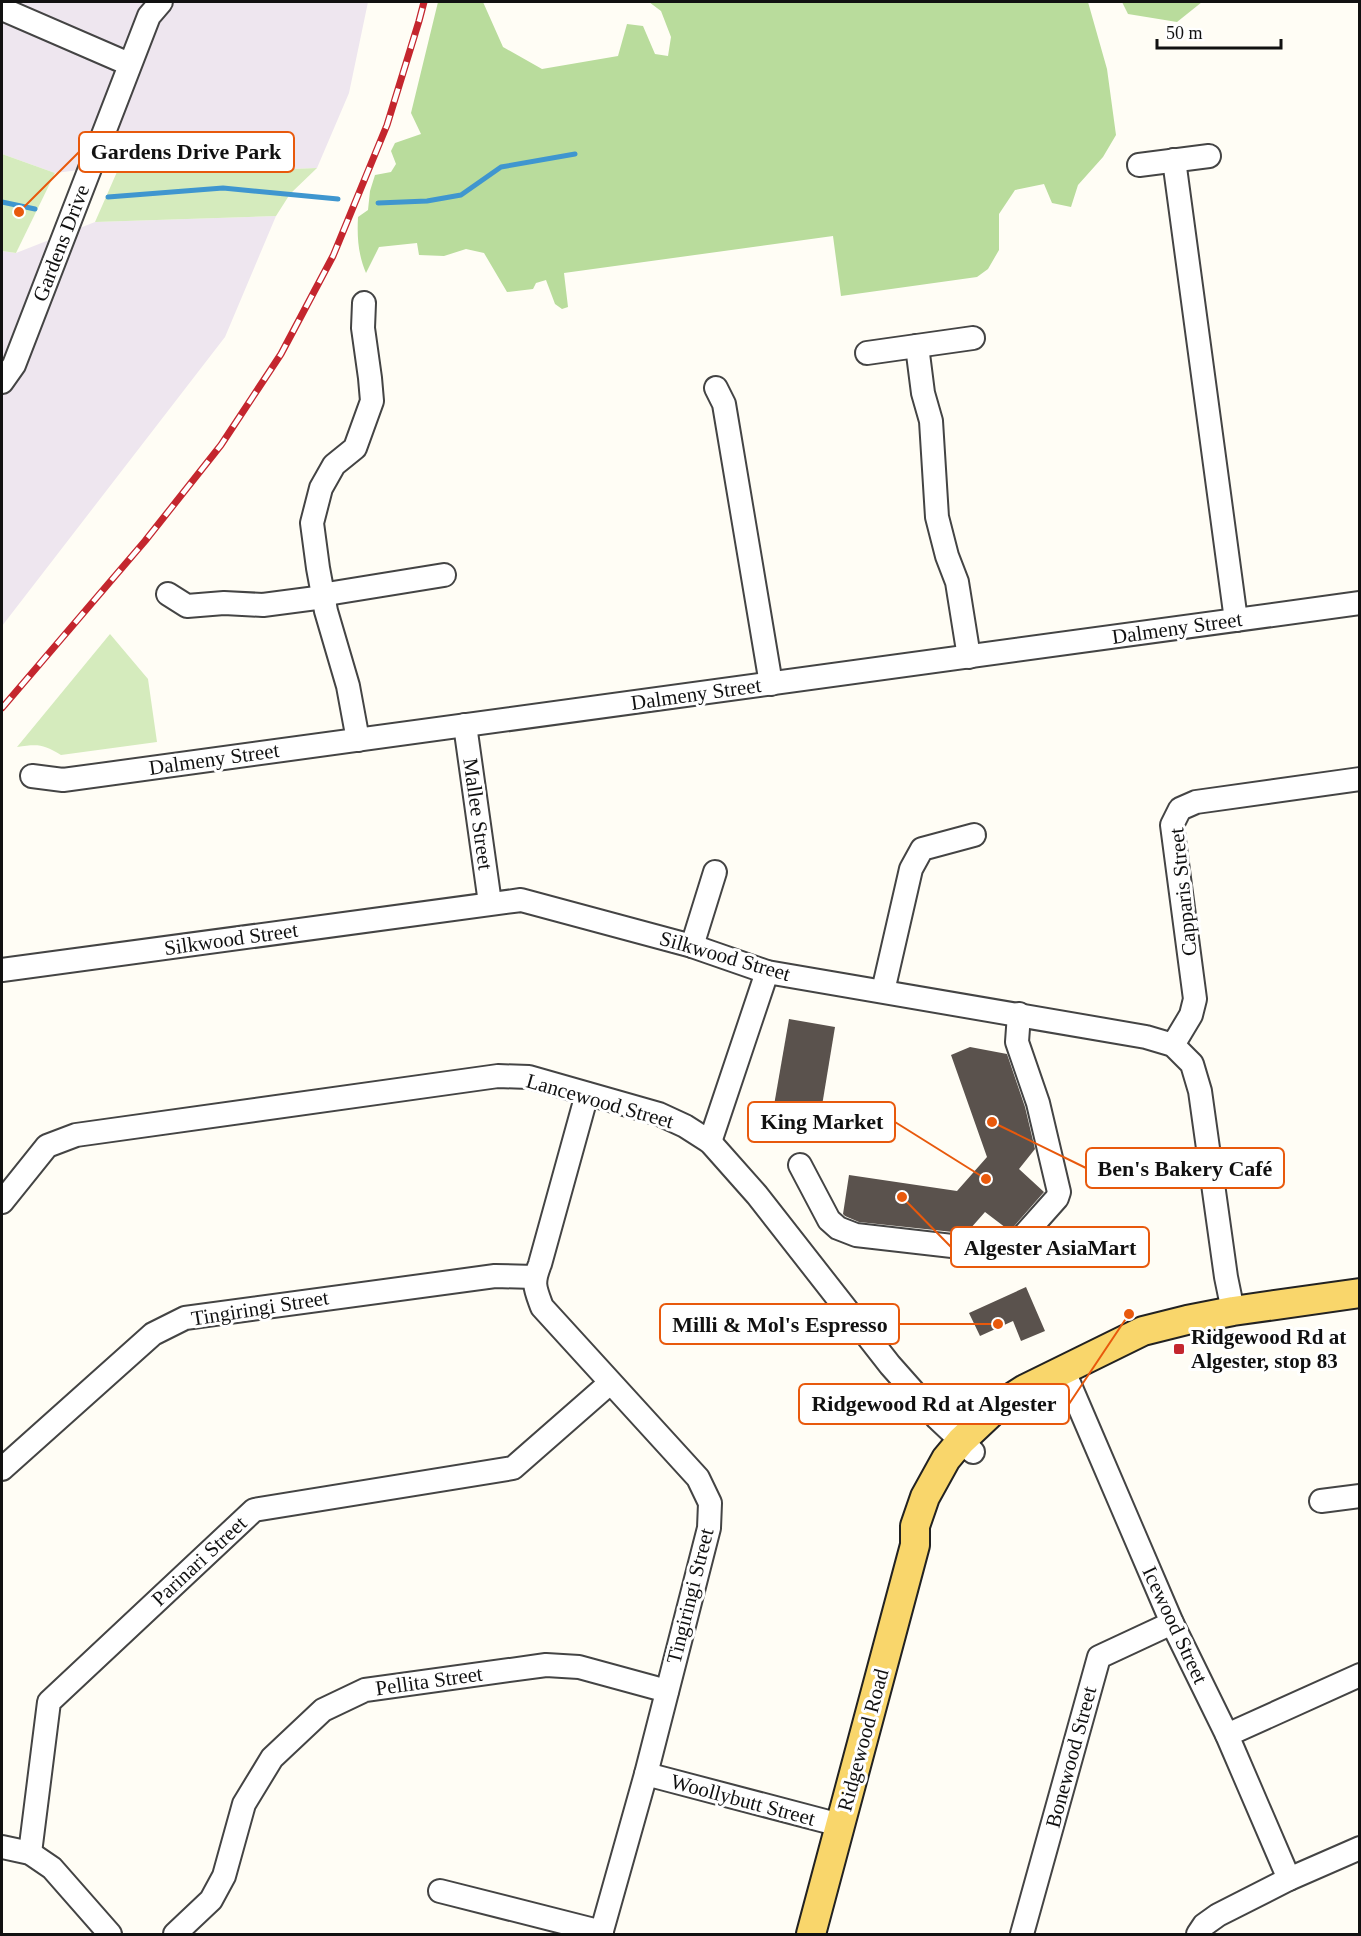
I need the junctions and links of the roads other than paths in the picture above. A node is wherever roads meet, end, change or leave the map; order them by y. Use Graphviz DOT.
graph roads {
  1 [pos="161,2"];
  2 [pos="2,9"];
  3 [pos="129,64"];
  4 [pos="1209,156"];
  5 [pos="1174,160"];
  6 [pos="1139,165"];
  7 [pos="364,303"];
  8 [pos="973,338"];
  9 [pos="917,345"];
  10 [pos="867,352"];
  11 [pos="2,382"];
  12 [pos="716,388"];
  13 [pos="444,575"];
  14 [pos="168,594"];
  15 [pos="324,597"];
  16 [pos="1359,603"];
  17 [pos="1236,620"];
  18 [pos="969,657"];
  19 [pos="771,684"];
  20 [pos="465,725"];
  21 [pos="358,740"];
  22 [pos="32,776"];
  23 [pos="1359,779"];
  24 [pos="975,835"];
  25 [pos="715,872"];
  26 [pos="490,903"];
  27 [pos="692,946"];
  28 [pos="2,970"];
  29 [pos="767,972"];
  30 [pos="883,991"];
  31 [pos="1019,1014"];
  32 [pos="1173,1045"];
  33 [pos="587,1094"];
  34 [pos="710,1142"];
  35 [pos="800,1165"];
  36 [pos="2,1202"];
  37 [pos="538,1270"];
  38 [pos="1359,1293"];
  39 [pos="1233,1311"];
  40 [pos="1066,1377"];
  41 [pos="610,1383"];
  42 [pos="967,1447"];
  43 [pos="3,1464"];
  44 [pos="1359,1496"];
  45 [pos="1322,1501"];
  46 [pos="1172,1623"];
  47 [pos="1359,1675"];
  48 [pos="667,1692"];
  49 [pos="1227,1735"];
  50 [pos="646,1774"];
  51 [pos="840,1825"];
  52 [pos="2,1846"];
  53 [pos="1359,1848"];
  54 [pos="30,1853"];
  55 [pos="1289,1879"];
  56 [pos="440,1891"];
  57 [pos="601,1933"];
  58 [pos="110,1935"];
  59 [pos="175,1935"];
  60 [pos="811,1935"];
  61 [pos="1022,1935"];
  62 [pos="1198,1935"];
  1 -- 3 [label="street, Gardens Drive"];
  2 -- 3 [label="street"];
  3 -- 11 [label="street, Gardens Drive"];
  4 -- 5 [label="street"];
  5 -- 6 [label="street"];
  5 -- 17 [label="street"];
  7 -- 15 [label="street"];
  8 -- 9 [label="street"];
  9 -- 10 [label="street"];
  9 -- 18 [label="street"];
  12 -- 19 [label="street"];
  13 -- 15 [label="street"];
  14 -- 15 [label="street"];
  15 -- 21 [label="street"];
  16 -- 17 [label="street, Dalmeny Street"];
  17 -- 18 [label="street, Dalmeny Street"];
  18 -- 19 [label="street, Dalmeny Street"];
  19 -- 20 [label="street, Dalmeny Street"];
  20 -- 21 [label="street, Dalmeny Street"];
  20 -- 26 [label="street, Mallee Street"];
  21 -- 22 [label="street, Dalmeny Street"];
  23 -- 32 [label="street, Capparis Street"];
  24 -- 30 [label="street"];
  25 -- 27 [label="street"];
  26 -- 27 [label="street, Silkwood Street"];
  26 -- 28 [label="street, Silkwood Street"];
  27 -- 29 [label="street, Silkwood Street"];
  29 -- 30 [label="street, Silkwood Street"];
  29 -- 34 [label="street"];
  30 -- 31 [label="street, Silkwood Street"];
  31 -- 32 [label="street, Silkwood Street"];
  31 -- 35 [label="street"];
  32 -- 39 [label="street"];
  33 -- 34 [label="street, Lancewood Street"];
  33 -- 36 [label="street, Lancewood Street"];
  33 -- 37 [label="street"];
  34 -- 42 [label="street, Lancewood Street"];
  37 -- 41 [label="street, Tingiringi Street"];
  37 -- 43 [label="street, Tingiringi Street"];
  38 -- 39 [label="main road, Ridgewood Road"];
  39 -- 40 [label="main road, Ridgewood Road"];
  40 -- 42 [label="main road, Ridgewood Road"];
  40 -- 46 [label="street, Icewood Street"];
  41 -- 48 [label="street, Tingiringi Street"];
  41 -- 54 [label="street, Parinari Street"];
  42 -- 51 [label="main road, Ridgewood Road"];
  44 -- 45 [label="street"];
  46 -- 49 [label="street, Icewood Street"];
  46 -- 61 [label="street, Bonewood Street"];
  47 -- 49 [label="street"];
  48 -- 50 [label="street, Tingiringi Street"];
  48 -- 59 [label="street, Pellita Street"];
  49 -- 55 [label="street, Icewood Street"];
  50 -- 51 [label="street, Woollybutt Street"];
  50 -- 57 [label="street, Tingiringi Street"];
  51 -- 60 [label="main road, Ridgewood Road"];
  52 -- 54 [label="street"];
  53 -- 55 [label="street"];
  54 -- 58 [label="street"];
  55 -- 62 [label="street"];
  56 -- 57 [label="street"];
}
